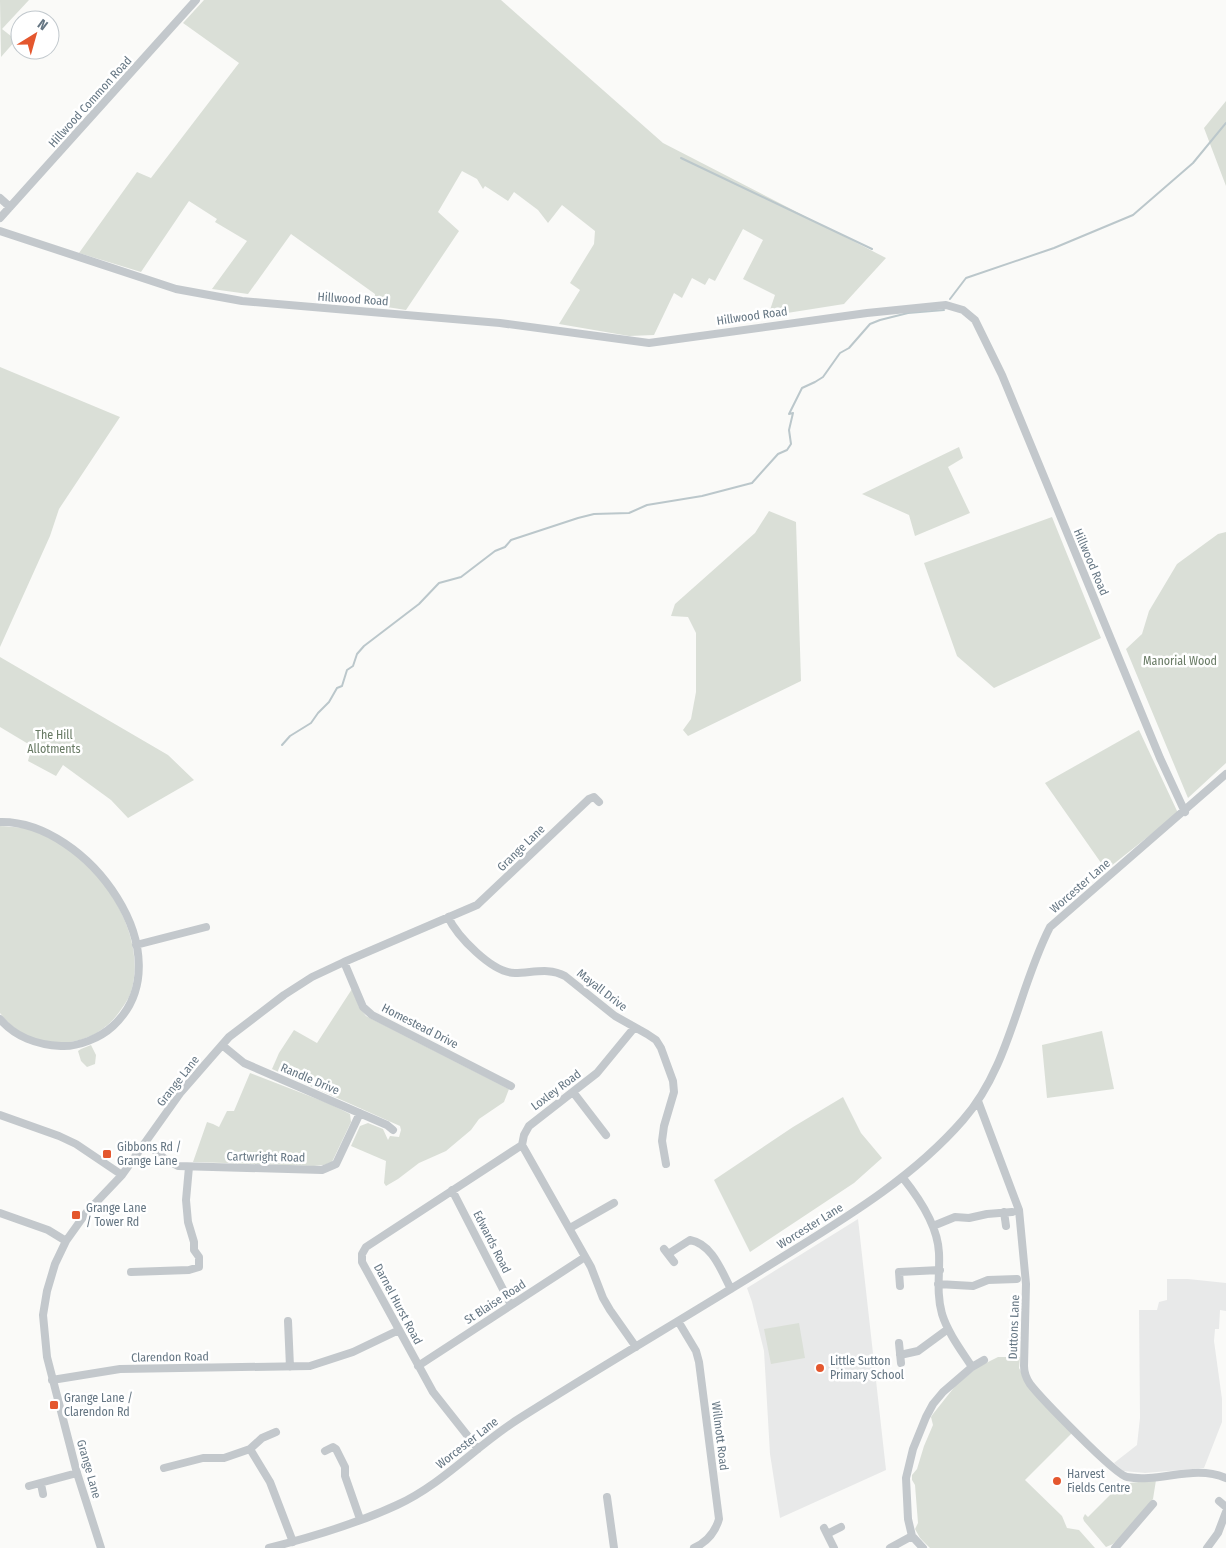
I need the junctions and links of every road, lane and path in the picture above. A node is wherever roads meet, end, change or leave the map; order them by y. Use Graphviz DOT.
graph roads {
  1 [pos="196,0"];
  2 [pos="0,198"];
  3 [pos="10,207"];
  4 [pos="2,216"];
  5 [pos="3,232"];
  6 [pos="1226,774"];
  7 [pos="599,802"];
  8 [pos="1185,812"];
  9 [pos="0,822"];
  10 [pos="448,917"];
  11 [pos="206,927"];
  12 [pos="136,945"];
  13 [pos="344,962"];
  14 [pos="0,1019"];
  15 [pos="634,1028"];
  16 [pos="222,1045"];
  17 [pos="511,1086"];
  18 [pos="573,1092"];
  19 [pos="978,1101"];
  20 [pos="360,1113"];
  21 [pos="0,1116"];
  22 [pos="393,1130"];
  23 [pos="606,1135"];
  24 [pos="672,1140"];
  25 [pos="662,1141"];
  26 [pos="146,1143"];
  27 [pos="522,1146"];
  28 [pos="666,1164"];
  29 [pos="189,1167"];
  30 [pos="122,1175"];
  31 [pos="903,1178"];
  32 [pos="452,1190"];
  33 [pos="598,1200"];
  34 [pos="614,1203"];
  35 [pos="603,1208"];
  36 [pos="0,1213"];
  37 [pos="933,1226"];
  38 [pos="1006,1226"];
  39 [pos="570,1228"];
  40 [pos="66,1240"];
  41 [pos="585,1257"];
  42 [pos="674,1262"];
  43 [pos="940,1270"];
  44 [pos="131,1272"];
  45 [pos="938,1284"];
  46 [pos="900,1286"];
  47 [pos="731,1288"];
  48 [pos="1010,1288"];
  49 [pos="511,1305"];
  50 [pos="288,1321"];
  51 [pos="678,1321"];
  52 [pos="948,1329"];
  53 [pos="399,1330"];
  54 [pos="899,1343"];
  55 [pos="636,1347"];
  56 [pos="984,1360"];
  57 [pos="418,1366"];
  58 [pos="290,1367"];
  59 [pos="972,1367"];
  60 [pos="52,1380"];
  61 [pos="276,1432"];
  62 [pos="250,1449"];
  63 [pos="478,1449"];
  64 [pos="325,1451"];
  65 [pos="164,1468"];
  66 [pos="77,1473"];
  67 [pos="1226,1478"];
  68 [pos="41,1484"];
  69 [pos="29,1486"];
  70 [pos="43,1494"];
  71 [pos="607,1497"];
  72 [pos="1153,1504"];
  73 [pos="1226,1512"];
  74 [pos="360,1519"];
  75 [pos="840,1527"];
  76 [pos="912,1536"];
  77 [pos="293,1542"];
  78 [pos="102,1548"];
  79 [pos="269,1548"];
  80 [pos="614,1548"];
  81 [pos="694,1548"];
  82 [pos="834,1548"];
  83 [pos="890,1548"];
  84 [pos="923,1548"];
  85 [pos="1115,1548"];
  86 [pos="1206,1548"];
  1 -- 3 [label="street, Hillwood Common Road"];
  2 -- 3 [label="street"];
  3 -- 4 [label="street, Hillwood Common Road"];
  4 -- 5 [label="street, Hillwood Road"];
  5 -- 8 [label="street, Hillwood Road"];
  6 -- 8 [label="street, Worcester Lane"];
  7 -- 10 [label="street, Grange Lane"];
  8 -- 19 [label="street, Worcester Lane"];
  9 -- 12 [label="street"];
  10 -- 13 [label="street, Grange Lane"];
  10 -- 15 [label="street, Mayall Drive"];
  11 -- 12 [label="street"];
  12 -- 14 [label="street"];
  13 -- 16 [label="street, Grange Lane"];
  13 -- 17 [label="street, Homestead Drive"];
  15 -- 18 [label="street, Loxley Road"];
  15 -- 25 [label="street, Mayall Drive"];
  16 -- 20 [label="street, Randle Drive"];
  16 -- 26 [label="street, Grange Lane"];
  18 -- 23 [label="street"];
  18 -- 27 [label="street, Loxley Road"];
  19 -- 31 [label="street, Worcester Lane"];
  19 -- 67 [label="street, Duttons Lane"];
  20 -- 22 [label="street, Randle Drive"];
  20 -- 29 [label="street, Cartwright Road"];
  21 -- 30 [label="street"];
  24 -- 25 [label="street"];
  25 -- 28 [label="street, Mayall Drive"];
  26 -- 29 [label="street, Cartwright Road"];
  26 -- 30 [label="street, Grange Lane"];
  27 -- 32 [label="street, Darnel Hurst Road"];
  27 -- 39 [label="street"];
  29 -- 44 [label="street"];
  30 -- 40 [label="street, Grange Lane"];
  31 -- 37 [label="street"];
  31 -- 47 [label="street, Worcester Lane"];
  32 -- 49 [label="street, Edwards Road"];
  32 -- 53 [label="street, Darnel Hurst Road"];
  33 -- 35 [label="street"];
  34 -- 35 [label="street"];
  35 -- 39 [label="street"];
  36 -- 40 [label="street"];
  37 -- 38 [label="street"];
  37 -- 43 [label="street"];
  39 -- 41 [label="street"];
  40 -- 60 [label="street, Grange Lane"];
  41 -- 49 [label="street, St Blaise Road"];
  41 -- 55 [label="street"];
  42 -- 47 [label="street"];
  43 -- 45 [label="street"];
  43 -- 46 [label="street"];
  45 -- 48 [label="street"];
  45 -- 52 [label="street"];
  47 -- 51 [label="street, Worcester Lane"];
  49 -- 57 [label="street, St Blaise Road"];
  50 -- 58 [label="street"];
  51 -- 55 [label="street, Worcester Lane"];
  51 -- 81 [label="street, Willmott Road"];
  52 -- 54 [label="street"];
  52 -- 59 [label="street"];
  53 -- 57 [label="street, Darnel Hurst Road"];
  53 -- 58 [label="street, Clarendon Road"];
  55 -- 63 [label="street, Worcester Lane"];
  56 -- 59 [label="street"];
  57 -- 63 [label="street, Darnel Hurst Road"];
  58 -- 60 [label="street, Clarendon Road"];
  59 -- 76 [label="street"];
  60 -- 66 [label="street, Grange Lane"];
  61 -- 62 [label="street"];
  62 -- 65 [label="street"];
  62 -- 77 [label="street"];
  63 -- 74 [label="street, Worcester Lane"];
  64 -- 74 [label="street"];
  66 -- 68 [label="street"];
  66 -- 78 [label="street, Grange Lane"];
  68 -- 69 [label="street"];
  68 -- 70 [label="street"];
  71 -- 80 [label="street"];
  72 -- 85 [label="street"];
  73 -- 86 [label="street"];
  74 -- 77 [label="street, Worcester Lane"];
  75 -- 82 [label="street"];
  76 -- 83 [label="street"];
  76 -- 84 [label="street"];
  77 -- 79 [label="street, Worcester Lane"];
}
